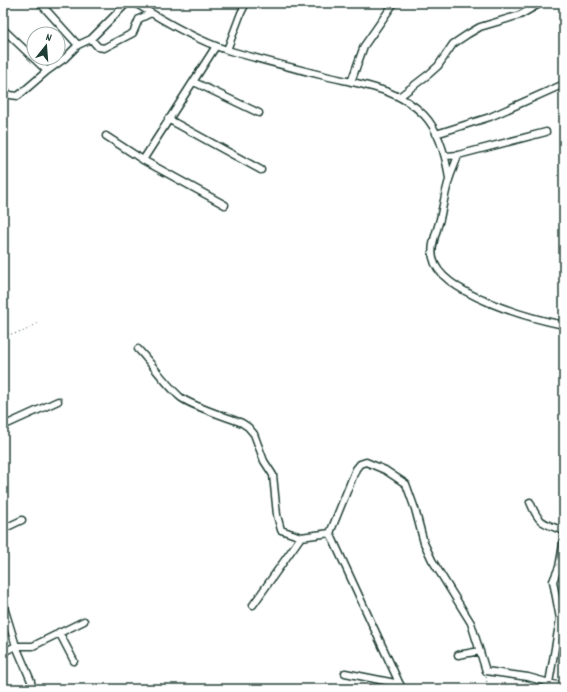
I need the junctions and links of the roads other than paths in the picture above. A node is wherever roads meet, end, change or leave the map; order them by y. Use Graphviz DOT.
graph roads {
  1 [pos="40,3"];
  2 [pos="127,3"];
  3 [pos="135,3"];
  4 [pos="246,3"];
  5 [pos="394,3"];
  6 [pos="541,3"];
  7 [pos="151,13"];
  8 [pos="3,29"];
  9 [pos="90,39"];
  10 [pos="78,45"];
  11 [pos="216,46"];
  12 [pos="228,50"];
  13 [pos="47,71"];
  14 [pos="194,82"];
  15 [pos="351,82"];
  16 [pos="564,84"];
  17 [pos="3,90"];
  18 [pos="399,97"];
  19 [pos="259,113"];
  20 [pos="168,119"];
  21 [pos="546,132"];
  22 [pos="436,134"];
  23 [pos="106,136"];
  24 [pos="458,155"];
  25 [pos="446,156"];
  26 [pos="143,160"];
  27 [pos="261,170"];
  28 [pos="449,179"];
  29 [pos="225,205"];
  30 [pos="564,325"];
  31 [pos="138,349"];
  32 [pos="58,401"];
  33 [pos="3,426"];
  34 [pos="530,502"];
  35 [pos="22,520"];
  36 [pos="3,529"];
  37 [pos="564,531"];
  38 [pos="330,533"];
  39 [pos="301,537"];
  40 [pos="564,539"];
  41 [pos="562,568"];
  42 [pos="3,604"];
  43 [pos="253,605"];
  44 [pos="84,621"];
  45 [pos="58,632"];
  46 [pos="16,646"];
  47 [pos="480,651"];
  48 [pos="3,652"];
  49 [pos="458,655"];
  50 [pos="74,661"];
  51 [pos="345,673"];
  52 [pos="549,683"];
  53 [pos="401,687"];
  54 [pos="564,687"];
  55 [pos="31,689"];
  1 -- 10 [label="street"];
  2 -- 9 [label="street"];
  3 -- 7 [label="street"];
  4 -- 12 [label="street"];
  5 -- 15 [label="street"];
  6 -- 18 [label="street"];
  7 -- 9 [label="street"];
  7 -- 11 [label="street"];
  8 -- 13 [label="street"];
  9 -- 10 [label="street"];
  10 -- 13 [label="street"];
  11 -- 12 [label="street"];
  11 -- 14 [label="street"];
  12 -- 15 [label="street"];
  13 -- 17 [label="street"];
  14 -- 19 [label="street"];
  14 -- 20 [label="street"];
  15 -- 18 [label="street"];
  16 -- 22 [label="street"];
  18 -- 22 [label="street"];
  20 -- 26 [label="street"];
  20 -- 27 [label="street"];
  21 -- 24 [label="street"];
  22 -- 25 [label="street"];
  23 -- 26 [label="street"];
  24 -- 25 [label="street"];
  24 -- 28 [label="street"];
  25 -- 28 [label="street"];
  26 -- 29 [label="street"];
  28 -- 30 [label="street"];
  31 -- 39 [label="street"];
  32 -- 33 [label="street"];
  34 -- 37 [label="street"];
  35 -- 36 [label="street"];
  38 -- 39 [label="street"];
  38 -- 47 [label="street"];
  38 -- 53 [label="street"];
  39 -- 43 [label="street"];
  40 -- 41 [label="street"];
  41 -- 52 [label="street"];
  42 -- 46 [label="street"];
  44 -- 45 [label="street"];
  45 -- 46 [label="street"];
  45 -- 50 [label="street"];
  46 -- 48 [label="street"];
  46 -- 55 [label="street"];
  47 -- 49 [label="street"];
  47 -- 52 [label="street"];
  51 -- 53 [label="street"];
  52 -- 54 [label="street"];
}
